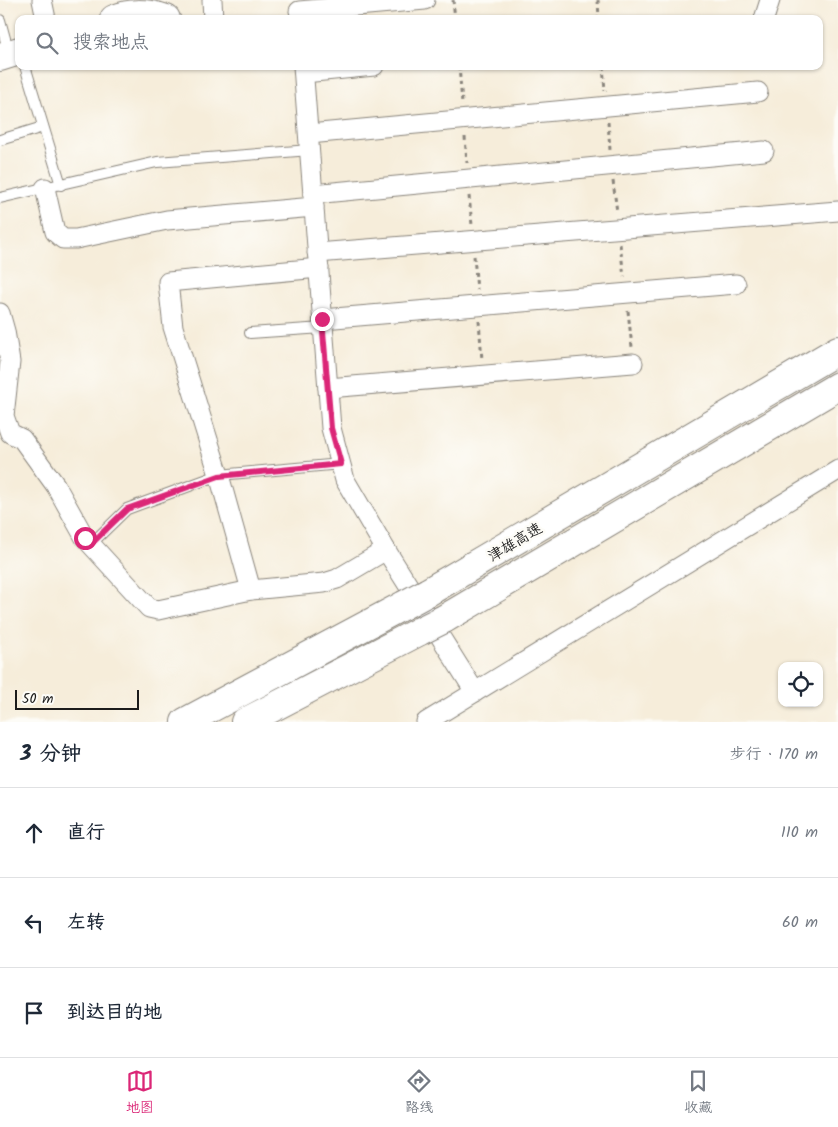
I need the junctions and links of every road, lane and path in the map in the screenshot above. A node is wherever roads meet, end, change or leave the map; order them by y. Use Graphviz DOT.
graph roads {
  1 [pos="42,0"];
  2 [pos="212,0"];
  3 [pos="424,0"];
  4 [pos="454,0"];
  5 [pos="598,0"];
  6 [pos="770,0"];
  7 [pos="299,10"];
  8 [pos="122,11"];
  9 [pos="45,15"];
  10 [pos="154,15"];
  11 [pos="214,15"];
  12 [pos="455,15"];
  13 [pos="599,15"];
  14 [pos="765,15"];
  15 [pos="0,20"];
  16 [pos="13,57"];
  17 [pos="19,70"];
  18 [pos="304,70"];
  19 [pos="459,70"];
  20 [pos="758,92"];
  21 [pos="463,119"];
  22 [pos="43,127"];
  23 [pos="0,140"];
  24 [pos="309,142"];
  25 [pos="764,151"];
  26 [pos="468,179"];
  27 [pos="53,186"];
  28 [pos="0,198"];
  29 [pos="314,200"];
  30 [pos="838,211"];
  31 [pos="473,240"];
  32 [pos="318,260"];
  33 [pos="736,284"];
  34 [pos="478,306"];
  35 [pos="0,312"];
  36 [pos="323,323"];
  37 [pos="250,333"];
  38 [pos="838,350"];
  39 [pos="633,363"];
  40 [pos="483,375"];
  41 [pos="838,386"];
  42 [pos="328,388"];
  43 [pos="5,436"];
  44 [pos="341,464"];
  45 [pos="838,470"];
  46 [pos="219,476"];
  47 [pos="91,544"];
  48 [pos="386,550"];
  49 [pos="251,590"];
  50 [pos="476,692"];
  51 [pos="184,722"];
  52 [pos="245,722"];
  53 [pos="426,722"];
  1 -- 9 [label="street"];
  2 -- 11 [label="street"];
  3 -- 7 [label="street"];
  4 -- 12 [label="path"];
  5 -- 13 [label="path"];
  6 -- 14 [label="street"];
  8 -- 10 [label="main road"];
  15 -- 16 [label="lane"];
  17 -- 22 [label="lane"];
  18 -- 24 [label="street"];
  19 -- 21 [label="path"];
  20 -- 21 [label="street"];
  21 -- 24 [label="street"];
  21 -- 26 [label="path"];
  22 -- 23 [label="lane"];
  22 -- 27 [label="lane"];
  24 -- 27 [label="lane"];
  24 -- 29 [label="street"];
  25 -- 26 [label="street"];
  26 -- 29 [label="street"];
  26 -- 31 [label="path"];
  27 -- 28 [label="lane"];
  27 -- 29 [label="street"];
  29 -- 32 [label="street"];
  30 -- 31 [label="street"];
  31 -- 32 [label="street"];
  31 -- 34 [label="path"];
  32 -- 36 [label="street"];
  32 -- 46 [label="street"];
  33 -- 34 [label="street"];
  34 -- 36 [label="street"];
  34 -- 40 [label="path"];
  35 -- 43 [label="street"];
  36 -- 37 [label="lane"];
  36 -- 42 [label="street"];
  38 -- 51 [label="main road, 津雄高速, bridge"];
  39 -- 40 [label="street"];
  40 -- 42 [label="street"];
  41 -- 52 [label="main road, 津雄高速, bridge"];
  42 -- 44 [label="street"];
  43 -- 47 [label="street"];
  44 -- 46 [label="lane"];
  44 -- 48 [label="street"];
  45 -- 50 [label="street"];
  46 -- 47 [label="lane"];
  46 -- 49 [label="street"];
  47 -- 49 [label="street"];
  48 -- 49 [label="street"];
  48 -- 50 [label="street"];
  50 -- 53 [label="street"];
}
